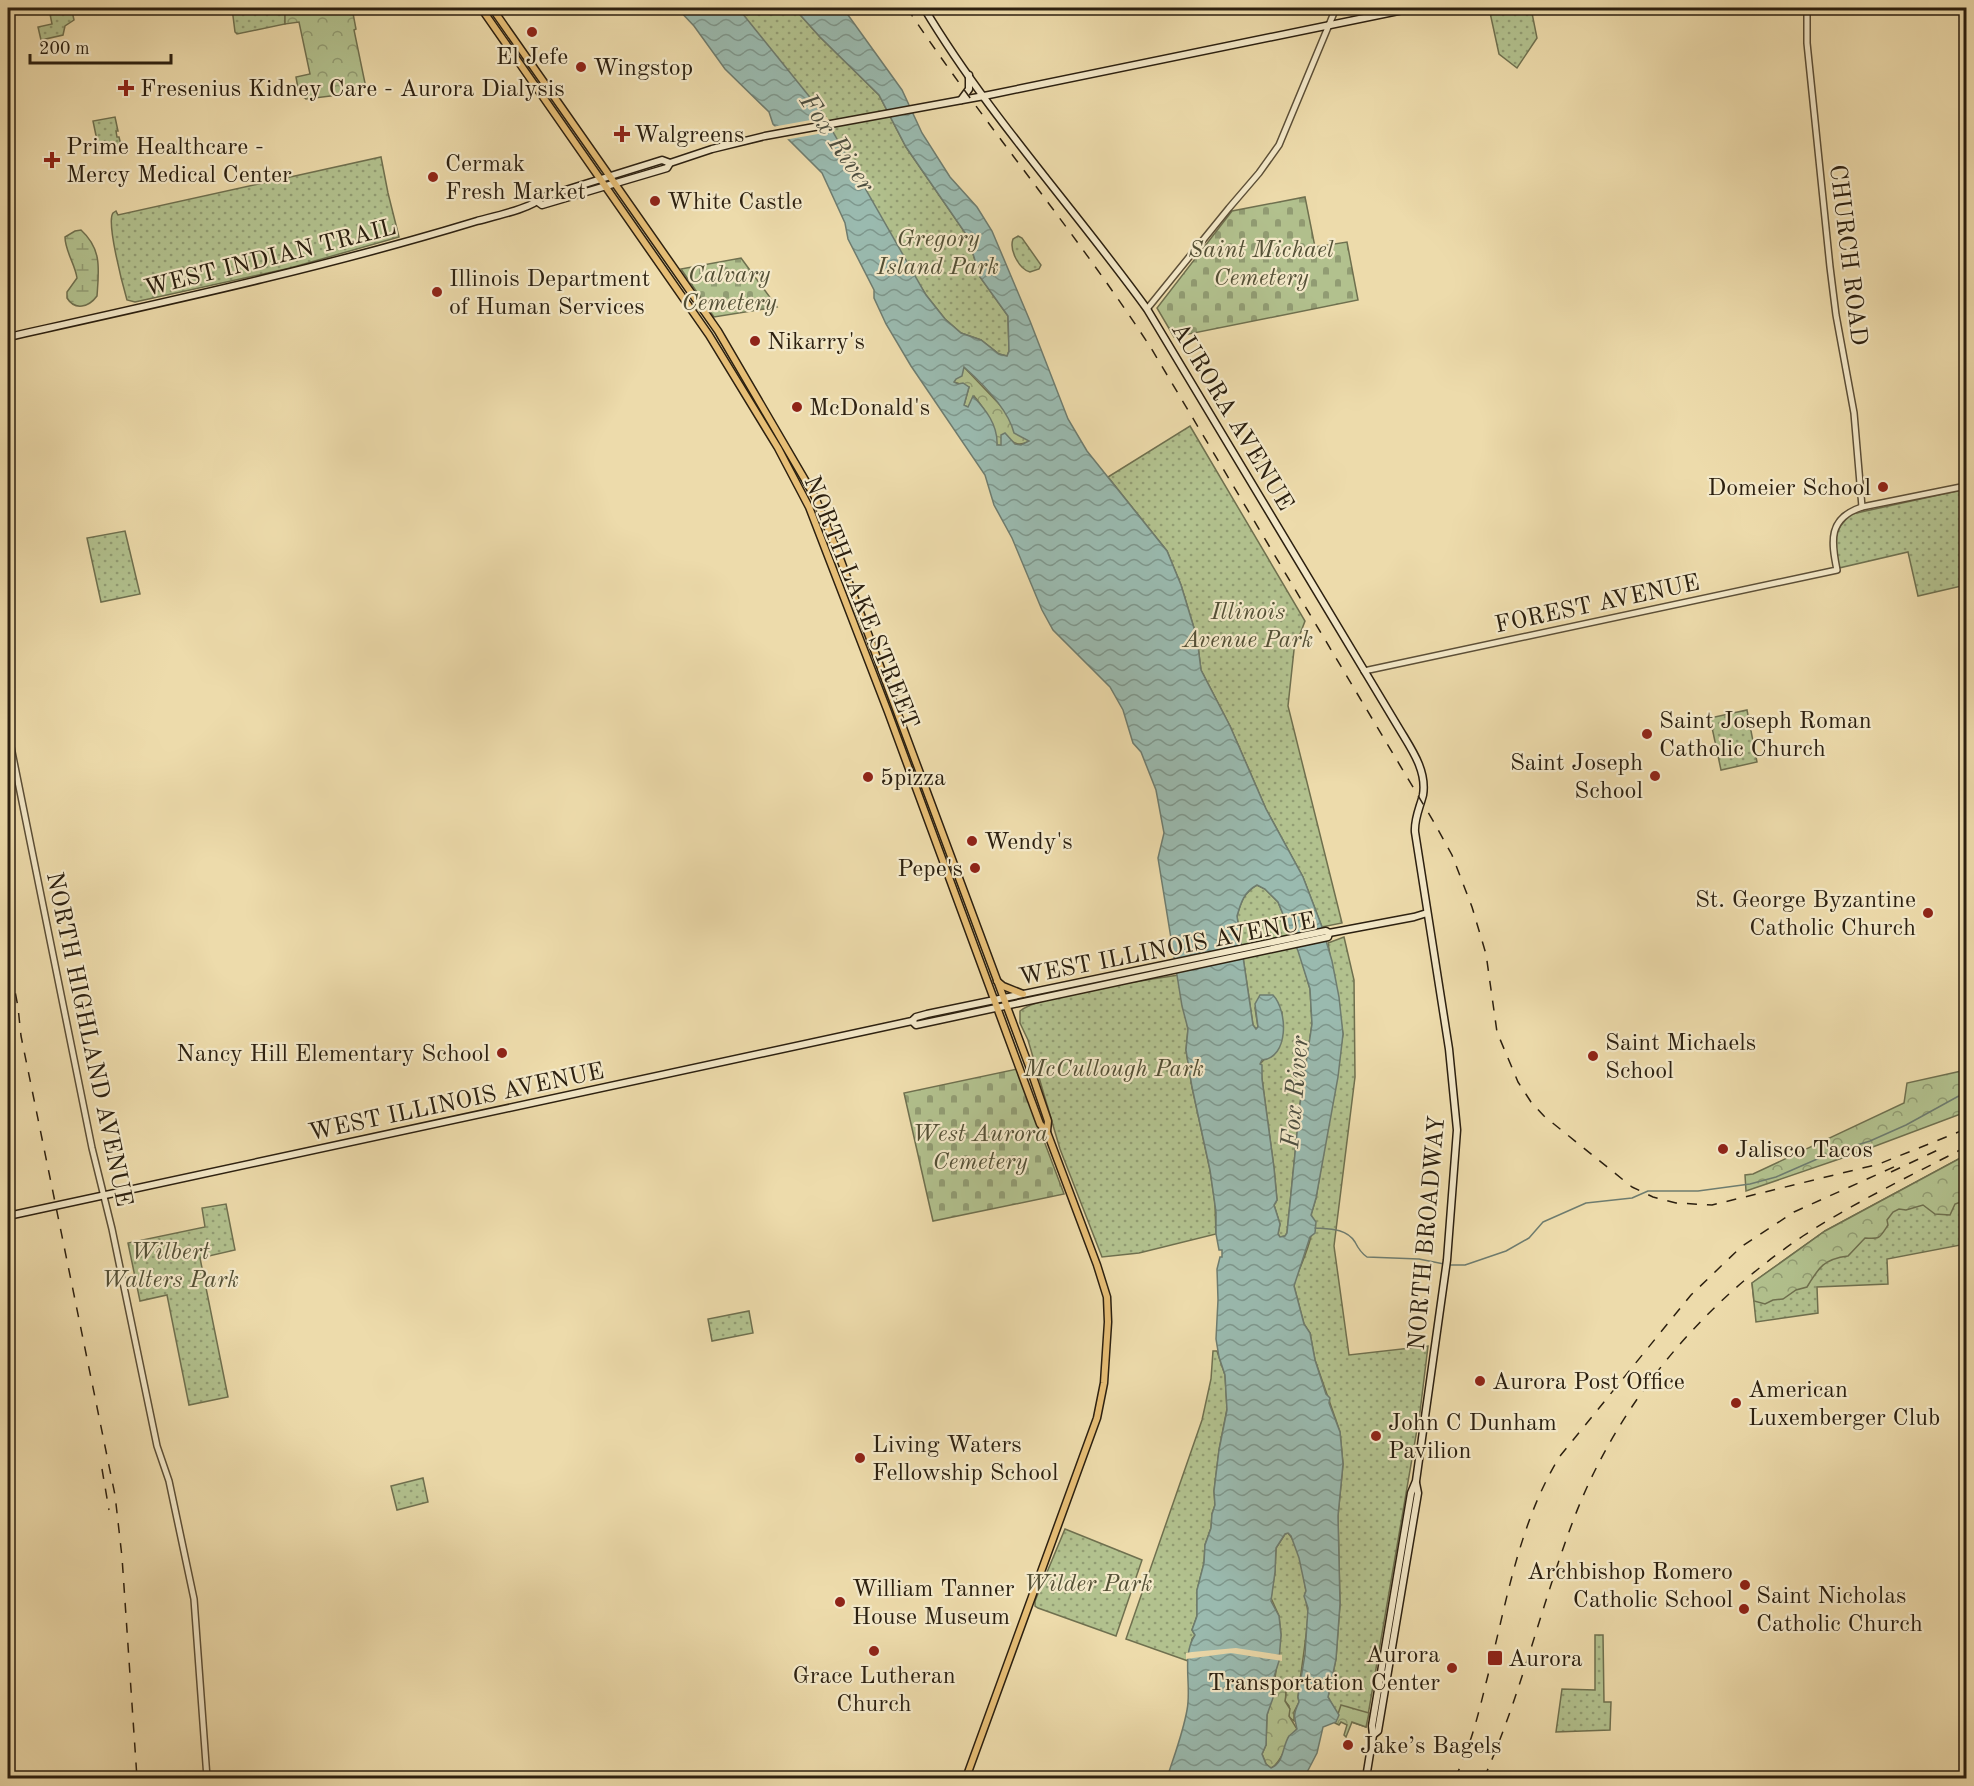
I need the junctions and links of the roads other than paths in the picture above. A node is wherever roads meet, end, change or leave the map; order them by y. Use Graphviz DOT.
graph roads {
  1 [pos="481,8"];
  2 [pos="492,8"];
  3 [pos="924,8"];
  4 [pos="1336,8"];
  5 [pos="1413,8"];
  6 [pos="1807,8"];
  7 [pos="1329,24"];
  8 [pos="969,74"];
  9 [pos="984,96"];
  10 [pos="961,100"];
  11 [pos="670,163"];
  12 [pos="611,176"];
  13 [pos="601,179"];
  14 [pos="616,184"];
  15 [pos="608,187"];
  16 [pos="538,202"];
  17 [pos="1147,309"];
  18 [pos="8,337"];
  19 [pos="1966,486"];
  20 [pos="1862,507"];
  21 [pos="1364,671"];
  22 [pos="8,732"];
  23 [pos="1423,774"];
  24 [pos="1427,913"];
  25 [pos="1171,967"];
  26 [pos="997,981"];
  27 [pos="1023,994"];
  28 [pos="1003,998"];
  29 [pos="993,1000"];
  30 [pos="1006,1006"];
  31 [pos="997,1009"];
  32 [pos="912,1021"];
  33 [pos="1047,1132"];
  34 [pos="104,1195"];
  35 [pos="8,1216"];
  36 [pos="207,1779"];
  37 [pos="966,1779"];
  38 [pos="1366,1779"];
  1 -- 13 [label="main road, NORTH LAKE STREET"];
  2 -- 12 [label="main road, NORTH LAKE STREET"];
  3 -- 8 [label="main road, AURORA AVENUE"];
  4 -- 7 [label="street"];
  5 -- 7 [label="main road, WEST INDIAN TRAIL"];
  6 -- 20 [label="street, CHURCH ROAD"];
  7 -- 9 [label="main road, WEST INDIAN TRAIL"];
  7 -- 17 [label="street"];
  8 -- 9 [label="main road, AURORA AVENUE"];
  8 -- 10 [label="main road"];
  9 -- 10 [label="main road, WEST INDIAN TRAIL"];
  9 -- 17 [label="main road, AURORA AVENUE"];
  10 -- 11 [label="main road, WEST INDIAN TRAIL"];
  11 -- 12 [label="main road, WEST INDIAN TRAIL"];
  11 -- 14 [label="main road, WEST INDIAN TRAIL"];
  12 -- 13 [label="main road, WEST INDIAN TRAIL"];
  12 -- 14 [label="main road, NORTH LAKE STREET"];
  13 -- 15 [label="main road, NORTH LAKE STREET"];
  13 -- 16 [label="main road, WEST INDIAN TRAIL"];
  14 -- 15 [label="main road, WEST INDIAN TRAIL"];
  14 -- 26 [label="main road, NORTH LAKE STREET"];
  15 -- 16 [label="main road, WEST INDIAN TRAIL"];
  15 -- 29 [label="main road, NORTH LAKE STREET"];
  16 -- 18 [label="main road, WEST INDIAN TRAIL"];
  17 -- 21 [label="main road, AURORA AVENUE"];
  19 -- 20 [label="street"];
  20 -- 21 [label="street, FOREST AVENUE"];
  21 -- 23 [label="main road, AURORA AVENUE"];
  22 -- 34 [label="street, NORTH HIGHLAND AVENUE"];
  23 -- 24 [label="main road, NORTH BROADWAY"];
  24 -- 25 [label="main road, WEST ILLINOIS AVENUE"];
  24 -- 38 [label="main road, NORTH BROADWAY"];
  25 -- 27 [label="main road, WEST ILLINOIS AVENUE"];
  25 -- 30 [label="main road, WEST ILLINOIS AVENUE"];
  26 -- 27 [label="main road"];
  26 -- 28 [label="main road, NORTH LAKE STREET"];
  27 -- 28 [label="main road, WEST ILLINOIS AVENUE"];
  28 -- 29 [label="main road, WEST ILLINOIS AVENUE"];
  28 -- 30 [label="main road, NORTH LAKE STREET"];
  29 -- 31 [label="main road, NORTH LAKE STREET"];
  29 -- 32 [label="main road, WEST ILLINOIS AVENUE"];
  30 -- 31 [label="main road, WEST ILLINOIS AVENUE"];
  30 -- 33 [label="main road, NORTH LAKE STREET"];
  31 -- 32 [label="main road, WEST ILLINOIS AVENUE"];
  31 -- 33 [label="main road, NORTH LAKE STREET"];
  32 -- 34 [label="main road, WEST ILLINOIS AVENUE"];
  33 -- 37 [label="main road, NORTH LAKE STREET"];
  34 -- 35 [label="main road, WEST ILLINOIS AVENUE"];
  34 -- 36 [label="street, NORTH HIGHLAND AVENUE"];
}
